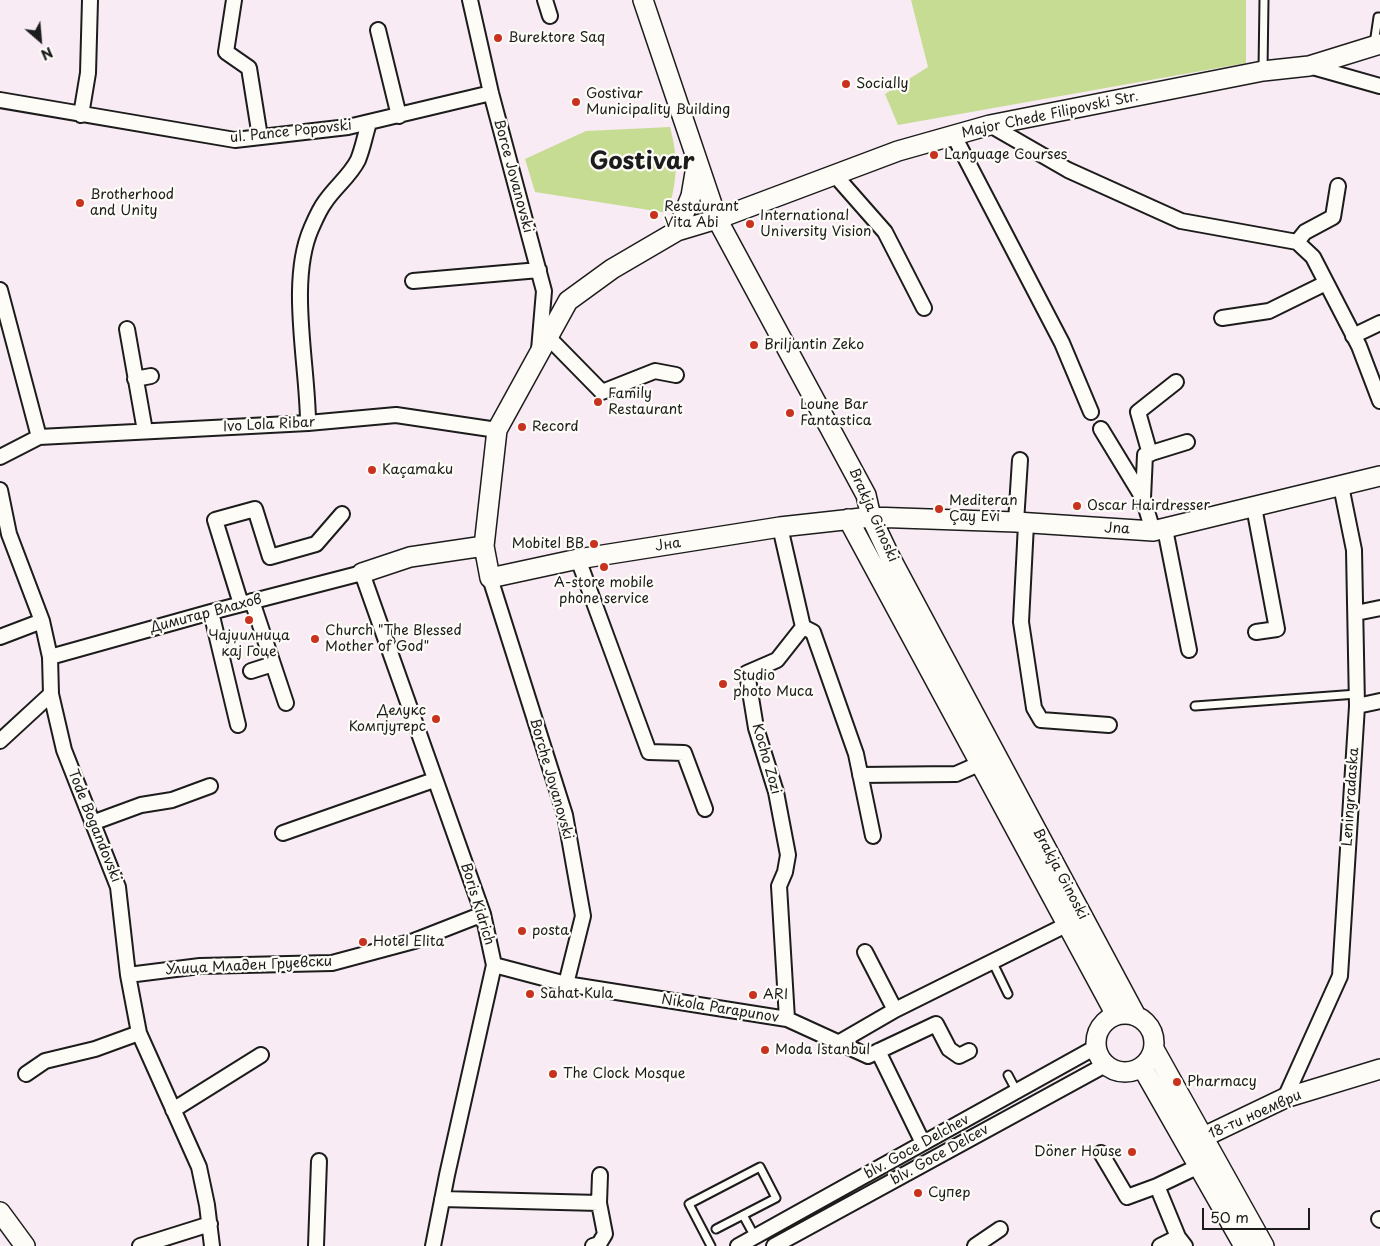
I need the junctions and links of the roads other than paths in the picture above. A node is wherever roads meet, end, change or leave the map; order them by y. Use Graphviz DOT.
graph roads {
  1 [pos="90,0"];
  2 [pos="234,0"];
  3 [pos="470,0"];
  4 [pos="545,0"];
  5 [pos="643,0"];
  6 [pos="1264,0"];
  7 [pos="550,16"];
  8 [pos="1380,16"];
  9 [pos="378,30"];
  10 [pos="1377,45"];
  11 [pos="1309,66"];
  12 [pos="1264,71"];
  13 [pos="1380,86"];
  14 [pos="491,93"];
  15 [pos="0,100"];
  16 [pos="81,115"];
  17 [pos="400,116"];
  18 [pos="369,123"];
  19 [pos="990,125"];
  20 [pos="954,136"];
  21 [pos="260,137"];
  22 [pos="697,160"];
  23 [pos="834,174"];
  24 [pos="1338,186"];
  25 [pos="717,219"];
  26 [pos="677,231"];
  27 [pos="1297,242"];
  28 [pos="538,270"];
  29 [pos="413,281"];
  30 [pos="1326,282"];
  31 [pos="0,290"];
  32 [pos="544,291"];
  33 [pos="568,301"];
  34 [pos="924,308"];
  35 [pos="1222,318"];
  36 [pos="1380,323"];
  37 [pos="128,329"];
  38 [pos="1353,336"];
  39 [pos="7,341"];
  40 [pos="544,344"];
  41 [pos="676,375"];
  42 [pos="151,376"];
  43 [pos="135,379"];
  44 [pos="1176,382"];
  45 [pos="1380,401"];
  46 [pos="1091,412"];
  47 [pos="308,423"];
  48 [pos="1101,429"];
  49 [pos="497,430"];
  50 [pos="145,431"];
  51 [pos="39,437"];
  52 [pos="1187,442"];
  53 [pos="1150,454"];
  54 [pos="0,457"];
  55 [pos="1020,460"];
  56 [pos="1380,476"];
  57 [pos="1340,486"];
  58 [pos="0,490"];
  59 [pos="1143,498"];
  60 [pos="1254,507"];
  61 [pos="342,514"];
  62 [pos="871,517"];
  63 [pos="848,519"];
  64 [pos="1021,523"];
  65 [pos="780,527"];
  66 [pos="1159,530"];
  67 [pos="4,535"];
  68 [pos="484,546"];
  69 [pos="578,559"];
  70 [pos="362,573"];
  71 [pos="490,578"];
  72 [pos="247,602"];
  73 [pos="1380,608"];
  74 [pos="210,612"];
  75 [pos="1356,612"];
  76 [pos="42,621"];
  77 [pos="803,627"];
  78 [pos="1256,632"];
  79 [pos="0,637"];
  80 [pos="1189,650"];
  81 [pos="50,657"];
  82 [pos="273,664"];
  83 [pos="251,670"];
  84 [pos="51,694"];
  85 [pos="1357,700"];
  86 [pos="1380,701"];
  87 [pos="286,703"];
  88 [pos="1194,706"];
  89 [pos="238,725"];
  90 [pos="1110,725"];
  91 [pos="0,741"];
  92 [pos="981,763"];
  93 [pos="860,775"];
  94 [pos="434,780"];
  95 [pos="210,786"];
  96 [pos="704,809"];
  97 [pos="92,823"];
  98 [pos="283,833"];
  99 [pos="873,836"];
  100 [pos="483,914"];
  101 [pos="1066,925"];
  102 [pos="865,952"];
  103 [pos="993,963"];
  104 [pos="494,965"];
  105 [pos="128,975"];
  106 [pos="566,984"];
  107 [pos="1008,994"];
  108 [pos="895,1010"];
  109 [pos="1116,1015"];
  110 [pos="1136,1016"];
  111 [pos="787,1019"];
  112 [pos="139,1033"];
  113 [pos="838,1043"];
  114 [pos="1096,1047"];
  115 [pos="1154,1049"];
  116 [pos="878,1051"];
  117 [pos="969,1052"];
  118 [pos="261,1056"];
  119 [pos="1104,1065"];
  120 [pos="1142,1067"];
  121 [pos="1380,1069"];
  122 [pos="26,1074"];
  123 [pos="1008,1075"];
  124 [pos="1017,1092"];
  125 [pos="1285,1098"];
  126 [pos="173,1110"];
  127 [pos="1195,1142"];
  128 [pos="923,1143"];
  129 [pos="1101,1153"];
  130 [pos="319,1162"];
  131 [pos="1199,1166"];
  132 [pos="600,1176"];
  133 [pos="1157,1186"];
  134 [pos="442,1199"];
  135 [pos="599,1203"];
  136 [pos="0,1212"];
  137 [pos="743,1215"];
  138 [pos="210,1224"];
  139 [pos="716,1229"];
  140 [pos="1000,1229"];
  141 [pos="755,1237"];
  142 [pos="1182,1242"];
  143 [pos="25,1246"];
  144 [pos="140,1246"];
  145 [pos="212,1246"];
  146 [pos="316,1246"];
  147 [pos="433,1246"];
  148 [pos="592,1246"];
  149 [pos="711,1246"];
  150 [pos="738,1246"];
  151 [pos="774,1246"];
  152 [pos="975,1246"];
  153 [pos="1160,1246"];
  154 [pos="1244,1246"];
  155 [pos="1264,1246"];
  1 -- 16 [label="street"];
  2 -- 21 [label="street"];
  3 -- 14 [label="street, Borce Jovanovski"];
  4 -- 7 [label="street"];
  5 -- 22 [label="street, Brakja Ginoski"];
  6 -- 12 [label="lane"];
  8 -- 10 [label="lane"];
  9 -- 17 [label="street"];
  10 -- 11 [label="street, Major Chede Filipovski Str."];
  11 -- 12 [label="street, Major Chede Filipovski Str."];
  11 -- 13 [label="street"];
  12 -- 19 [label="street, Major Chede Filipovski Str."];
  14 -- 17 [label="street, ul. Pance Popovski"];
  14 -- 28 [label="street, Borce Jovanovski"];
  15 -- 16 [label="street, ul. Pance Popovski"];
  16 -- 21 [label="street, ul. Pance Popovski"];
  17 -- 18 [label="street, ul. Pance Popovski"];
  18 -- 21 [label="street, ul. Pance Popovski"];
  18 -- 47 [label="street"];
  19 -- 20 [label="street, Major Chede Filipovski Str."];
  19 -- 27 [label="street"];
  20 -- 23 [label="street, Major Chede Filipovski Str."];
  20 -- 46 [label="street"];
  22 -- 25 [label="street, Brakja Ginoski"];
  22 -- 26 [label="street"];
  23 -- 25 [label="street, Major Chede Filipovski Str."];
  23 -- 34 [label="street"];
  24 -- 27 [label="street"];
  25 -- 26 [label="street, Major Chede Filipovski Str."];
  25 -- 62 [label="street, Brakja Ginoski"];
  26 -- 33 [label="street, Major Chede Filipovski Str."];
  27 -- 30 [label="street"];
  28 -- 29 [label="street"];
  28 -- 32 [label="street, Borce Jovanovski"];
  30 -- 35 [label="street"];
  30 -- 38 [label="street"];
  31 -- 39 [label="street"];
  32 -- 33 [label="street"];
  32 -- 40 [label="street, Borce Jovanovski"];
  33 -- 40 [label="street, Major Chede Filipovski Str."];
  36 -- 38 [label="street"];
  37 -- 43 [label="street"];
  38 -- 45 [label="street"];
  39 -- 51 [label="street"];
  40 -- 41 [label="street"];
  40 -- 49 [label="street, Major Chede Filipovski Str."];
  42 -- 43 [label="street"];
  43 -- 50 [label="street"];
  44 -- 53 [label="street"];
  47 -- 49 [label="street, Ivo Lola Ribar"];
  47 -- 50 [label="street, Ivo Lola Ribar"];
  48 -- 59 [label="street"];
  49 -- 68 [label="street, Major Chede Filipovski Str."];
  50 -- 51 [label="street, Ivo Lola Ribar"];
  51 -- 54 [label="street"];
  52 -- 53 [label="street"];
  53 -- 59 [label="street"];
  55 -- 64 [label="street"];
  56 -- 57 [label="street, Jna"];
  57 -- 60 [label="street, Jna"];
  57 -- 75 [label="street, Leningradaska"];
  58 -- 67 [label="street, Tode Bogandovski"];
  59 -- 66 [label="street"];
  60 -- 66 [label="street, Jna"];
  60 -- 78 [label="street"];
  61 -- 72 [label="street"];
  62 -- 63 [label="street, Jna"];
  62 -- 64 [label="street, Jna"];
  62 -- 110 [label="street, Brakja Ginoski"];
  63 -- 65 [label="street, Јна"];
  63 -- 92 [label="street, Brakja Ginoski"];
  64 -- 66 [label="street, Jna"];
  64 -- 90 [label="street"];
  65 -- 69 [label="street, Јна"];
  65 -- 77 [label="street"];
  66 -- 80 [label="street"];
  67 -- 76 [label="street, Tode Bogandovski"];
  68 -- 70 [label="street"];
  68 -- 71 [label="street, Major Chede Filipovski Str."];
  69 -- 71 [label="street, Јна"];
  69 -- 96 [label="street"];
  70 -- 72 [label="street, Димитар Влахов"];
  70 -- 94 [label="street, Boris Kidrich"];
  71 -- 106 [label="street, Borche Jovanovski"];
  72 -- 74 [label="street, Димитар Влахов"];
  72 -- 82 [label="street"];
  73 -- 75 [label="street"];
  74 -- 81 [label="street, Димитар Влахов"];
  74 -- 89 [label="street"];
  75 -- 85 [label="street, Leningradaska"];
  76 -- 79 [label="street"];
  76 -- 81 [label="street, Tode Bogandovski"];
  77 -- 93 [label="street"];
  77 -- 111 [label="street, Kocho Zozi"];
  81 -- 84 [label="street, Tode Bogandovski"];
  82 -- 83 [label="street"];
  82 -- 87 [label="street"];
  84 -- 91 [label="street"];
  84 -- 97 [label="street, Tode Bogandovski"];
  85 -- 86 [label="street"];
  85 -- 88 [label="lane"];
  85 -- 125 [label="street, Leningradaska"];
  92 -- 93 [label="street"];
  92 -- 101 [label="street, Brakja Ginoski"];
  93 -- 99 [label="street"];
  94 -- 98 [label="street"];
  94 -- 100 [label="street, Boris Kidrich"];
  95 -- 97 [label="street"];
  97 -- 105 [label="street, Tode Bogandovski"];
  100 -- 104 [label="street, Boris Kidrich"];
  100 -- 105 [label="street, Улица Младен Груевски"];
  101 -- 103 [label="street"];
  101 -- 109 [label="street, Brakja Ginoski"];
  102 -- 108 [label="street"];
  103 -- 107 [label="lane"];
  103 -- 108 [label="street"];
  104 -- 106 [label="street, Nikola Parapunov"];
  104 -- 134 [label="street, Boris Kidrich"];
  105 -- 112 [label="street, Tode Bogandovski"];
  106 -- 111 [label="street, Nikola Parapunov"];
  108 -- 113 [label="street"];
  109 -- 110 [label="street"];
  109 -- 114 [label="street"];
  110 -- 115 [label="street, Brakja Ginoski"];
  111 -- 113 [label="street, Nikola Parapunov"];
  112 -- 122 [label="street"];
  112 -- 126 [label="street, Tode Bogandovski"];
  113 -- 116 [label="street, Nikola Parapunov"];
  114 -- 119 [label="street"];
  114 -- 124 [label="street, blv. Goce Delchev"];
  115 -- 120 [label="street"];
  115 -- 127 [label="street, Brakja Ginoski"];
  116 -- 117 [label="street"];
  116 -- 128 [label="street"];
  118 -- 126 [label="street"];
  119 -- 120 [label="street"];
  119 -- 151 [label="street, blv. Goce Delcev"];
  120 -- 127 [label="street, Brakja Ginoski"];
  121 -- 125 [label="street, 18-ти ноември"];
  123 -- 124 [label="lane"];
  124 -- 128 [label="street, blv. Goce Delchev"];
  125 -- 127 [label="street, 18-ти ноември"];
  126 -- 138 [label="street, Tode Bogandovski"];
  127 -- 131 [label="street, Brakja Ginoski"];
  127 -- 155 [label="street, Brakja Ginoski"];
  128 -- 141 [label="street, blv. Goce Delchev"];
  129 -- 133 [label="street"];
  130 -- 146 [label="street"];
  131 -- 133 [label="street"];
  131 -- 154 [label="street, Brakja Ginoski"];
  132 -- 135 [label="street"];
  133 -- 142 [label="street"];
  134 -- 135 [label="street"];
  134 -- 147 [label="street, Boris Kidrich"];
  135 -- 148 [label="street"];
  136 -- 143 [label="street"];
  137 -- 139 [label="lane"];
  137 -- 141 [label="lane"];
  137 -- 149 [label="lane"];
  138 -- 144 [label="street"];
  138 -- 145 [label="street, Tode Bogandovski"];
  140 -- 152 [label="street"];
  141 -- 150 [label="street, blv. Goce Delchev"];
  142 -- 153 [label="street"];
}
